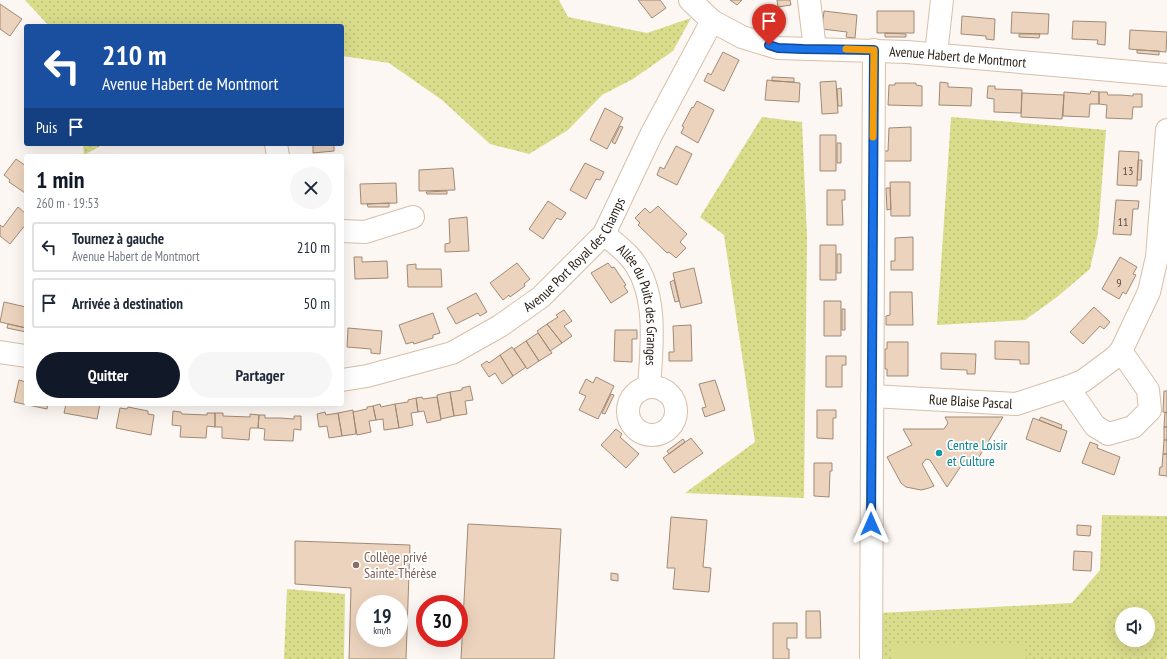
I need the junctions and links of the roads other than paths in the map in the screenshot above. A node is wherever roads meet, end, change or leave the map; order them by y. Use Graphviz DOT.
graph roads {
  1 [pos="690,0"];
  2 [pos="809,0"];
  3 [pos="942,0"];
  4 [pos="712,21"];
  5 [pos="815,49"];
  6 [pos="874,50"];
  7 [pos="936,54"];
  8 [pos="1167,75"];
  9 [pos="1167,130"];
  10 [pos="413,217"];
  11 [pos="344,231"];
  12 [pos="604,234"];
  13 [pos="1121,351"];
  14 [pos="0,352"];
  15 [pos="24,356"];
  16 [pos="344,380"];
  17 [pos="649,386"];
  18 [pos="1068,387"];
  19 [pos="872,396"];
  20 [pos="871,659"];
  1 -- 4 [label="street, Avenue Habert de Montmort"];
  2 -- 5 [label="street"];
  3 -- 7 [label="street"];
  4 -- 5 [label="street, Avenue Habert de Montmort"];
  4 -- 12 [label="street, Avenue Port Royal des Champs"];
  5 -- 6 [label="street, Avenue Habert de Montmort"];
  6 -- 7 [label="street, Avenue Habert de Montmort"];
  6 -- 19 [label="street"];
  7 -- 8 [label="street, Avenue Habert de Montmort"];
  9 -- 13 [label="street, Rue Blaise Pascal"];
  10 -- 11 [label="street"];
  12 -- 16 [label="street, Avenue Port Royal des Champs"];
  12 -- 17 [label="street, Allée du Puits des Granges"];
  13 -- 18 [label="street, Rue Blaise Pascal"];
  13 -- 18 [label="street"];
  14 -- 15 [label="street"];
  18 -- 19 [label="street, Rue Blaise Pascal"];
  19 -- 20 [label="street"];
}
